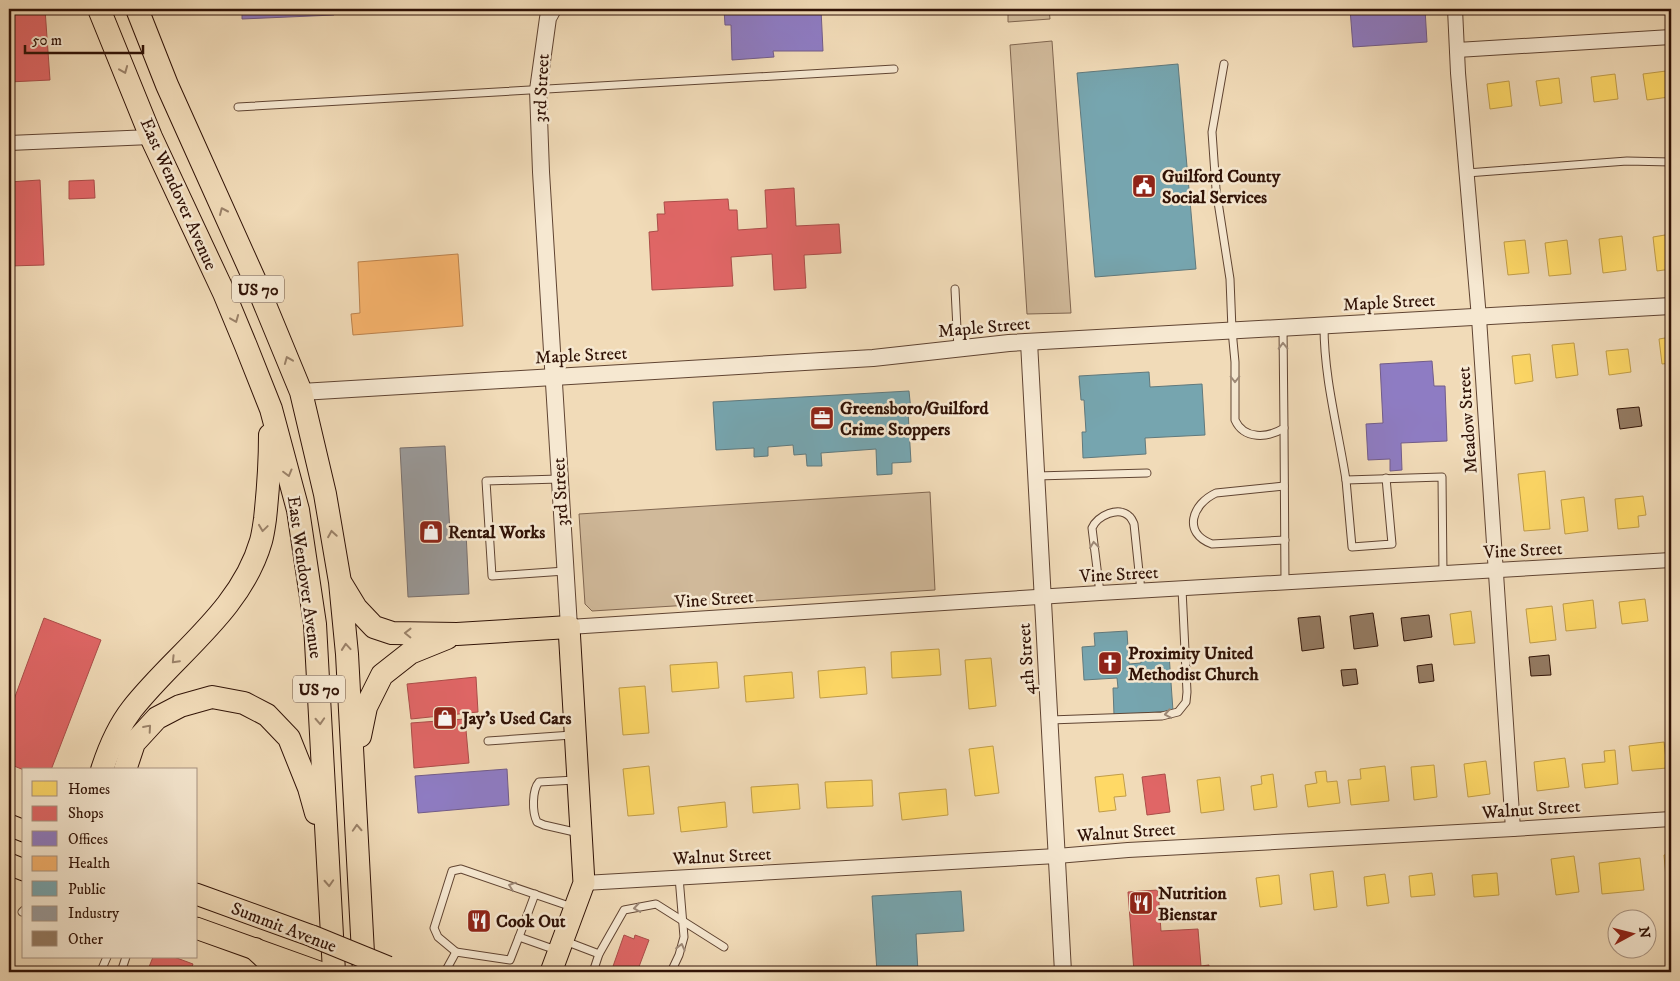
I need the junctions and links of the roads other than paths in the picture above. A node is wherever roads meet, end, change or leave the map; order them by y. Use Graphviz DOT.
graph roads {
  1 [pos="99,9"];
  2 [pos="137,9"];
  3 [pos="553,9"];
  4 [pos="1455,9"];
  5 [pos="1671,37"];
  6 [pos="1457,50"];
  7 [pos="1224,64"];
  8 [pos="894,69"];
  9 [pos="538,90"];
  10 [pos="238,107"];
  11 [pos="151,137"];
  12 [pos="9,144"];
  13 [pos="1671,162"];
  14 [pos="1467,173"];
  15 [pos="955,289"];
  16 [pos="1671,306"];
  17 [pos="1479,318"];
  18 [pos="1324,326"];
  19 [pos="1283,328"];
  20 [pos="1232,330"];
  21 [pos="1029,342"];
  22 [pos="246,346"];
  23 [pos="958,348"];
  24 [pos="553,377"];
  25 [pos="301,392"];
  26 [pos="271,410"];
  27 [pos="1284,428"];
  28 [pos="1147,473"];
  29 [pos="1036,476"];
  30 [pos="1386,478"];
  31 [pos="560,479"];
  32 [pos="1346,480"];
  33 [pos="1284,486"];
  34 [pos="1285,540"];
  35 [pos="1671,560"];
  36 [pos="1497,570"];
  37 [pos="565,571"];
  38 [pos="1443,574"];
  39 [pos="340,582"];
  40 [pos="1286,583"];
  41 [pos="1182,589"];
  42 [pos="1141,591"];
  43 [pos="1100,593"];
  44 [pos="1042,598"];
  45 [pos="568,627"];
  46 [pos="457,634"];
  47 [pos="1050,720"];
  48 [pos="575,735"];
  49 [pos="488,741"];
  50 [pos="353,766"];
  51 [pos="103,768"];
  52 [pos="126,768"];
  53 [pos="578,780"];
  54 [pos="1671,819"];
  55 [pos="9,825"];
  56 [pos="1513,829"];
  57 [pos="22,830"];
  58 [pos="581,834"];
  59 [pos="327,855"];
  60 [pos="1057,856"];
  61 [pos="9,864"];
  62 [pos="22,869"];
  63 [pos="679,877"];
  64 [pos="584,883"];
  65 [pos="535,894"];
  66 [pos="198,895"];
  67 [pos="574,908"];
  68 [pos="681,919"];
  69 [pos="198,929"];
  70 [pos="519,937"];
  71 [pos="561,945"];
  72 [pos="724,946"];
  73 [pos="255,949"];
  74 [pos="456,952"];
  75 [pos="599,954"];
  76 [pos="107,958"];
  77 [pos="126,958"];
  78 [pos="314,970"];
  79 [pos="393,970"];
  80 [pos="102,971"];
  81 [pos="121,972"];
  82 [pos="280,972"];
  83 [pos="334,972"];
  84 [pos="364,972"];
  85 [pos="445,972"];
  86 [pos="551,972"];
  87 [pos="593,972"];
  88 [pos="671,972"];
  89 [pos="1063,972"];
  1 -- 11 [label="highway, East Wendover Avenue / US 70, one-way"];
  25 -- 2 [label="highway, East Wendover Avenue / US 70, one-way"];
  3 -- 9 [label="street, 3rd Street"];
  4 -- 6 [label="street, Meadow Street"];
  5 -- 6 [label="street"];
  6 -- 14 [label="street, Meadow Street"];
  7 -- 20 [label="lane"];
  8 -- 9 [label="lane"];
  9 -- 10 [label="lane"];
  9 -- 24 [label="street, 3rd Street"];
  11 -- 12 [label="street"];
  11 -- 22 [label="highway, East Wendover Avenue / US 70, one-way"];
  13 -- 14 [label="lane"];
  14 -- 17 [label="street, Meadow Street"];
  15 -- 23 [label="lane"];
  16 -- 17 [label="street, Maple Street"];
  17 -- 18 [label="street, Maple Street"];
  17 -- 36 [label="street, Meadow Street"];
  18 -- 19 [label="street, Maple Street"];
  18 -- 32 [label="lane"];
  19 -- 20 [label="street, Maple Street"];
  27 -- 19 [label="lane, one-way"];
  20 -- 21 [label="street, Maple Street"];
  20 -- 27 [label="lane, one-way"];
  21 -- 23 [label="street, Maple Street"];
  21 -- 29 [label="street, 4th Street"];
  22 -- 25 [label="highway"];
  22 -- 26 [label="highway, East Wendover Avenue / US 70"];
  23 -- 24 [label="street, Maple Street"];
  24 -- 25 [label="street, Maple Street"];
  24 -- 31 [label="street, 3rd Street"];
  39 -- 25 [label="highway, East Wendover Avenue / US 70, one-way"];
  26 -- 51 [label="highway, one-way"];
  26 -- 59 [label="highway, East Wendover Avenue / US 70, one-way"];
  27 -- 33 [label="lane"];
  28 -- 29 [label="lane"];
  29 -- 44 [label="street, 4th Street"];
  30 -- 32 [label="lane"];
  30 -- 32 [label="lane"];
  30 -- 38 [label="lane"];
  31 -- 37 [label="street, 3rd Street"];
  31 -- 37 [label="lane"];
  33 -- 34 [label="lane"];
  33 -- 34 [label="lane"];
  34 -- 40 [label="lane"];
  35 -- 36 [label="street, Vine Street"];
  36 -- 38 [label="street, Vine Street"];
  36 -- 56 [label="street, Meadow Street"];
  37 -- 45 [label="street, 3rd Street"];
  38 -- 40 [label="street, Vine Street"];
  46 -- 39 [label="highway, one-way"];
  50 -- 39 [label="highway, East Wendover Avenue / US 70, one-way"];
  40 -- 41 [label="street, Vine Street"];
  41 -- 42 [label="street, Vine Street"];
  41 -- 47 [label="lane, one-way"];
  42 -- 43 [label="street, Vine Street"];
  43 -- 42 [label="lane, one-way"];
  43 -- 44 [label="street, Vine Street"];
  44 -- 45 [label="street, Vine Street"];
  44 -- 47 [label="street, 4th Street"];
  45 -- 46 [label="highway"];
  45 -- 48 [label="main road, 3rd Street"];
  46 -- 50 [label="highway"];
  47 -- 60 [label="street, 4th Street"];
  48 -- 49 [label="lane"];
  48 -- 53 [label="main road, 3rd Street"];
  84 -- 50 [label="highway, East Wendover Avenue / US 70, one-way"];
  52 -- 59 [label="highway, one-way"];
  53 -- 58 [label="main road, 3rd Street"];
  53 -- 58 [label="lane"];
  54 -- 56 [label="street, Walnut Street"];
  55 -- 57 [label="main road"];
  56 -- 60 [label="street, Walnut Street"];
  58 -- 64 [label="main road, 3rd Street"];
  59 -- 83 [label="highway, East Wendover Avenue / US 70, one-way"];
  60 -- 63 [label="street, Walnut Street"];
  60 -- 89 [label="street, 4th Street"];
  61 -- 62 [label="main road"];
  63 -- 64 [label="street, Walnut Street"];
  63 -- 68 [label="lane"];
  64 -- 67 [label="main road, 3rd Street"];
  65 -- 67 [label="lane"];
  65 -- 70 [label="lane"];
  65 -- 74 [label="lane, one-way"];
  66 -- 79 [label="main road, Summit Avenue, bridge"];
  67 -- 71 [label="main road, 3rd Street"];
  68 -- 72 [label="lane"];
  68 -- 75 [label="lane, one-way"];
  88 -- 68 [label="lane, one-way"];
  69 -- 73 [label="main road, Summit Avenue"];
  70 -- 71 [label="lane"];
  70 -- 74 [label="lane"];
  71 -- 75 [label="lane"];
  71 -- 86 [label="main road, 3rd Street"];
  73 -- 78 [label="main road, Summit Avenue"];
  73 -- 82 [label="highway"];
  74 -- 85 [label="lane"];
  75 -- 87 [label="lane"];
  76 -- 80 [label="lane"];
  77 -- 81 [label="lane"];
}
